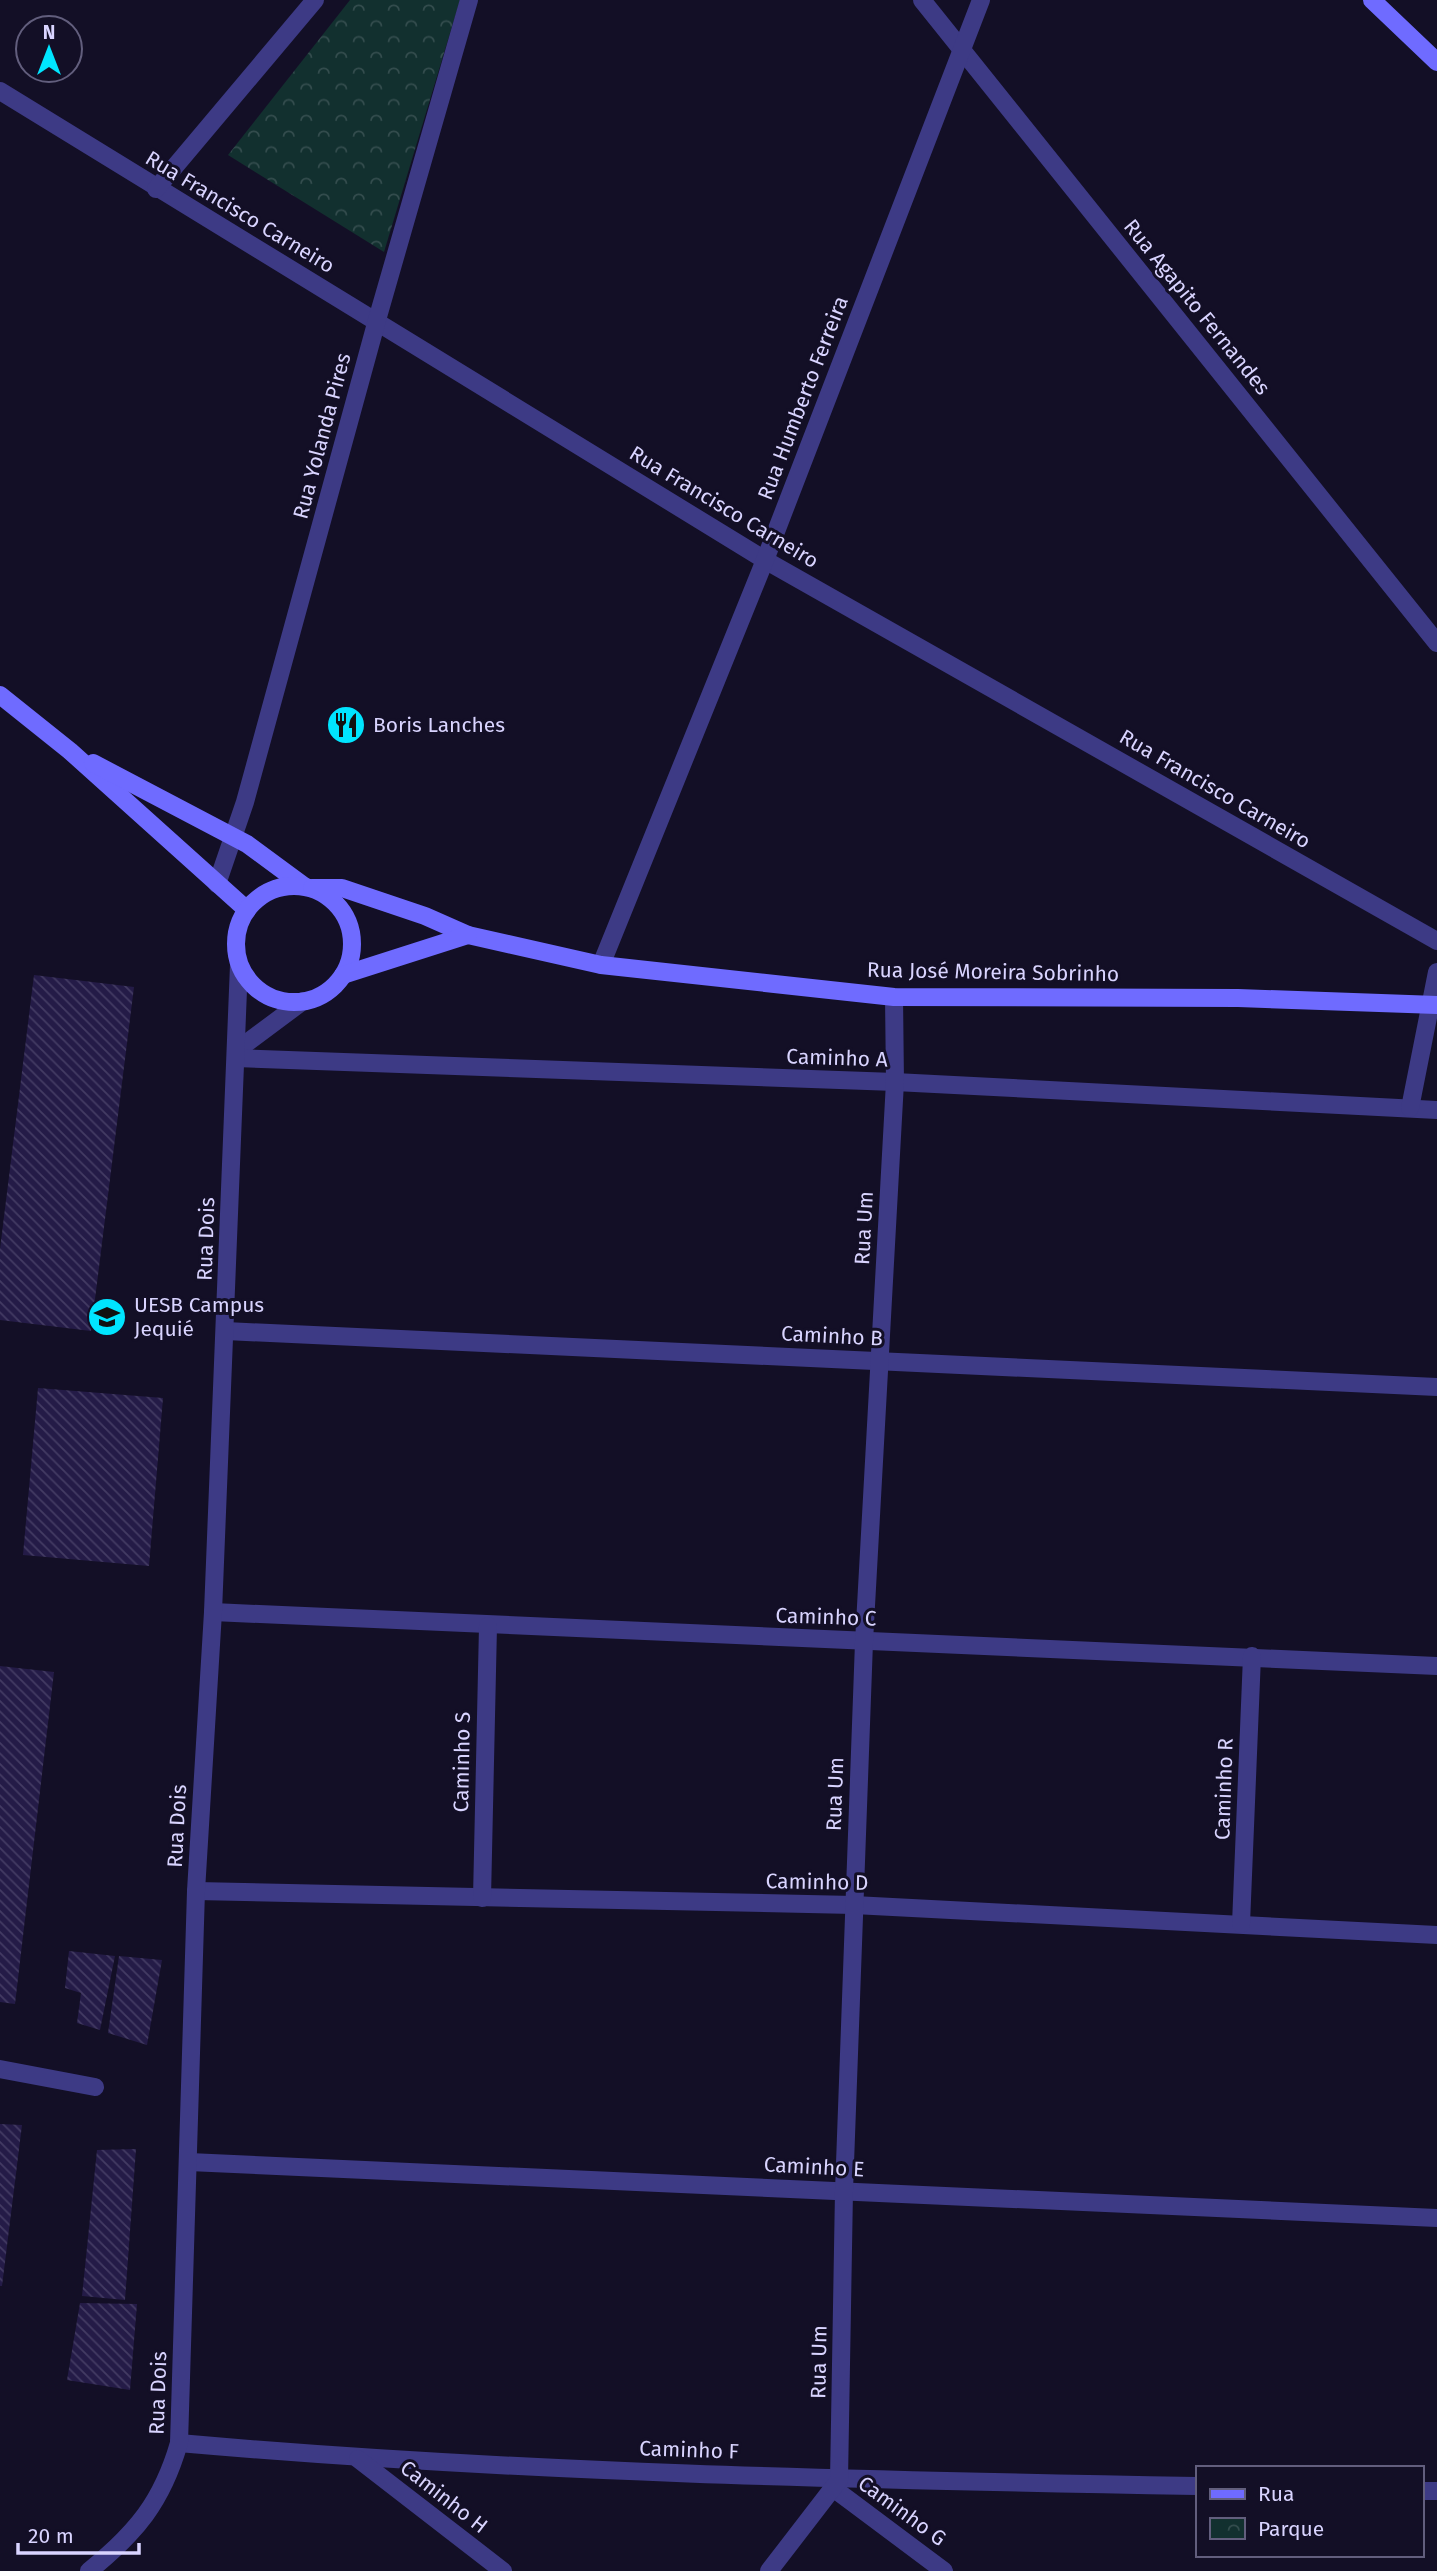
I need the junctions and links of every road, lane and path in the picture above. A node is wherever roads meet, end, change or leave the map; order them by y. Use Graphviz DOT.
graph roads {
  1 [pos="315,0"];
  2 [pos="469,0"];
  3 [pos="922,0"];
  4 [pos="981,0"];
  5 [pos="1372,0"];
  6 [pos="961,50"];
  7 [pos="1437,62"];
  8 [pos="0,91"];
  9 [pos="156,189"];
  10 [pos="377,320"];
  11 [pos="765,560"];
  12 [pos="1437,643"];
  13 [pos="0,695"];
  14 [pos="70,751"];
  15 [pos="234,837"];
  16 [pos="217,884"];
  17 [pos="308,887"];
  18 [pos="247,910"];
  19 [pos="468,935"];
  20 [pos="1437,942"];
  21 [pos="239,965"];
  22 [pos="601,965"];
  23 [pos="1437,972"];
  24 [pos="344,975"];
  25 [pos="894,997"];
  26 [pos="303,1001"];
  27 [pos="1433,1005"];
  28 [pos="236,1055"];
  29 [pos="895,1082"];
  30 [pos="1410,1108"];
  31 [pos="1437,1110"];
  32 [pos="226,1331"];
  33 [pos="880,1361"];
  34 [pos="1437,1387"];
  35 [pos="213,1612"];
  36 [pos="488,1626"];
  37 [pos="864,1642"];
  38 [pos="1252,1656"];
  39 [pos="1437,1666"];
  40 [pos="196,1891"];
  41 [pos="482,1898"];
  42 [pos="853,1905"];
  43 [pos="1241,1924"];
  44 [pos="1437,1935"];
  45 [pos="0,2069"];
  46 [pos="95,2087"];
  47 [pos="190,2162"];
  48 [pos="844,2191"];
  49 [pos="1437,2218"];
  50 [pos="179,2443"];
  51 [pos="358,2459"];
  52 [pos="836,2484"];
  53 [pos="1196,2486"];
  54 [pos="89,2571"];
  55 [pos="503,2571"];
  56 [pos="769,2571"];
  57 [pos="944,2571"];
  1 -- 9 [label="street"];
  2 -- 10 [label="street, Rua Yolanda Pires"];
  3 -- 6 [label="street, Rua Agapito Fernandes"];
  4 -- 6 [label="street, Rua Humberto Ferreira"];
  5 -- 7 [label="street"];
  6 -- 11 [label="street, Rua Humberto Ferreira"];
  6 -- 12 [label="street, Rua Agapito Fernandes"];
  8 -- 9 [label="street, Rua Francisco Carneiro"];
  9 -- 10 [label="street, Rua Francisco Carneiro"];
  10 -- 11 [label="street, Rua Francisco Carneiro"];
  10 -- 15 [label="street, Rua Yolanda Pires"];
  11 -- 20 [label="street, Rua Francisco Carneiro"];
  11 -- 22 [label="street, Rua Humberto Ferreira"];
  13 -- 14 [label="street"];
  14 -- 15 [label="street"];
  14 -- 16 [label="street"];
  15 -- 16 [label="street, Rua Yolanda Pires"];
  15 -- 17 [label="street"];
  16 -- 18 [label="street"];
  17 -- 18 [label="street"];
  17 -- 19 [label="street, Rua José Moreira Sobrinho"];
  17 -- 24 [label="street"];
  18 -- 21 [label="street"];
  19 -- 22 [label="street, Rua José Moreira Sobrinho"];
  19 -- 24 [label="street"];
  21 -- 26 [label="street"];
  21 -- 28 [label="street, Rua Dois"];
  22 -- 25 [label="street, Rua José Moreira Sobrinho"];
  23 -- 27 [label="street"];
  24 -- 26 [label="street"];
  25 -- 27 [label="street, Rua José Moreira Sobrinho"];
  25 -- 29 [label="street, Rua Um"];
  26 -- 28 [label="street"];
  27 -- 30 [label="street"];
  28 -- 29 [label="street, Caminho A"];
  28 -- 32 [label="street, Rua Dois"];
  29 -- 30 [label="street, Caminho A"];
  29 -- 33 [label="street, Rua Um"];
  30 -- 31 [label="street, Caminho A"];
  32 -- 33 [label="street, Caminho B"];
  32 -- 35 [label="street, Rua Dois"];
  33 -- 34 [label="street, Caminho B"];
  33 -- 37 [label="street, Rua Um"];
  35 -- 36 [label="street, Caminho C"];
  35 -- 40 [label="street, Rua Dois"];
  36 -- 37 [label="street, Caminho C"];
  36 -- 41 [label="street, Caminho S"];
  37 -- 38 [label="street, Caminho C"];
  37 -- 42 [label="street, Rua Um"];
  38 -- 39 [label="street, Caminho C"];
  38 -- 43 [label="street, Caminho R"];
  40 -- 41 [label="street, Caminho D"];
  40 -- 47 [label="street, Rua Dois"];
  41 -- 42 [label="street, Caminho D"];
  42 -- 43 [label="street, Caminho D"];
  42 -- 48 [label="street, Rua Um"];
  43 -- 44 [label="street, Caminho D"];
  45 -- 46 [label="street"];
  47 -- 48 [label="street, Caminho E"];
  47 -- 50 [label="street, Rua Dois"];
  48 -- 49 [label="street, Caminho E"];
  48 -- 52 [label="street, Rua Um"];
  50 -- 51 [label="street, Caminho F"];
  50 -- 54 [label="street, Rua Dois"];
  51 -- 52 [label="street, Caminho F"];
  51 -- 55 [label="street, Caminho H"];
  52 -- 53 [label="street, Caminho F"];
  52 -- 56 [label="street"];
  52 -- 57 [label="street, Caminho G"];
}
